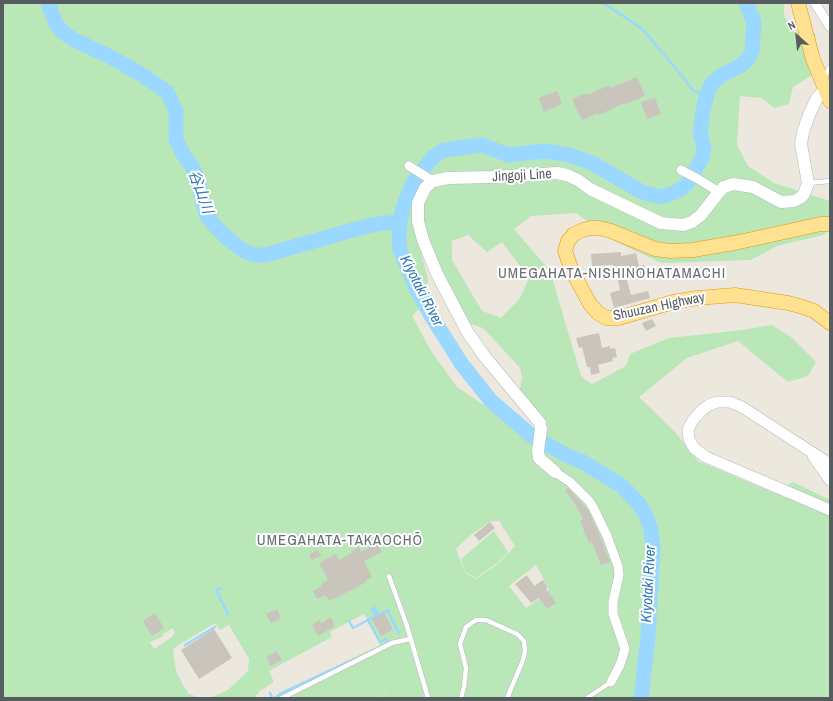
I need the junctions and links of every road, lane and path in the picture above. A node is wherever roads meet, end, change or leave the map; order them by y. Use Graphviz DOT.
graph roads {
  1 [pos="798,3"];
  2 [pos="816,3"];
  3 [pos="830,27"];
  4 [pos="830,67"];
  5 [pos="825,91"];
  6 [pos="408,166"];
  7 [pos="680,170"];
  8 [pos="431,180"];
  9 [pos="830,181"];
  10 [pos="808,183"];
  11 [pos="719,192"];
  12 [pos="830,224"];
  13 [pos="814,311"];
  14 [pos="830,317"];
  15 [pos="830,323"];
  16 [pos="811,453"];
  17 [pos="830,464"];
  18 [pos="555,472"];
  19 [pos="830,480"];
  20 [pos="830,510"];
  21 [pos="389,576"];
  22 [pos="410,639"];
  23 [pos="611,682"];
  24 [pos="282,698"];
  25 [pos="428,698"];
  26 [pos="461,698"];
  27 [pos="508,698"];
  28 [pos="587,698"];
  1 -- 5 [label="highway"];
  2 -- 3 [label="street"];
  4 -- 5 [label="lane"];
  5 -- 10 [label="main road"];
  6 -- 8 [label="street"];
  7 -- 11 [label="street"];
  8 -- 11 [label="main road, Jingoji Line"];
  8 -- 18 [label="main road"];
  9 -- 10 [label="lane"];
  10 -- 11 [label="main road, Jingoji Line"];
  12 -- 13 [label="highway, Shuuzan Highway"];
  13 -- 14 [label="lane"];
  13 -- 15 [label="highway, Shuuzan Highway"];
  16 -- 17 [label="street"];
  16 -- 19 [label="street"];
  16 -- 20 [label="street"];
  18 -- 23 [label="street"];
  21 -- 22 [label="lane"];
  22 -- 24 [label="lane"];
  22 -- 25 [label="lane"];
  23 -- 28 [label="lane"];
  26 -- 27 [label="lane"];
}
